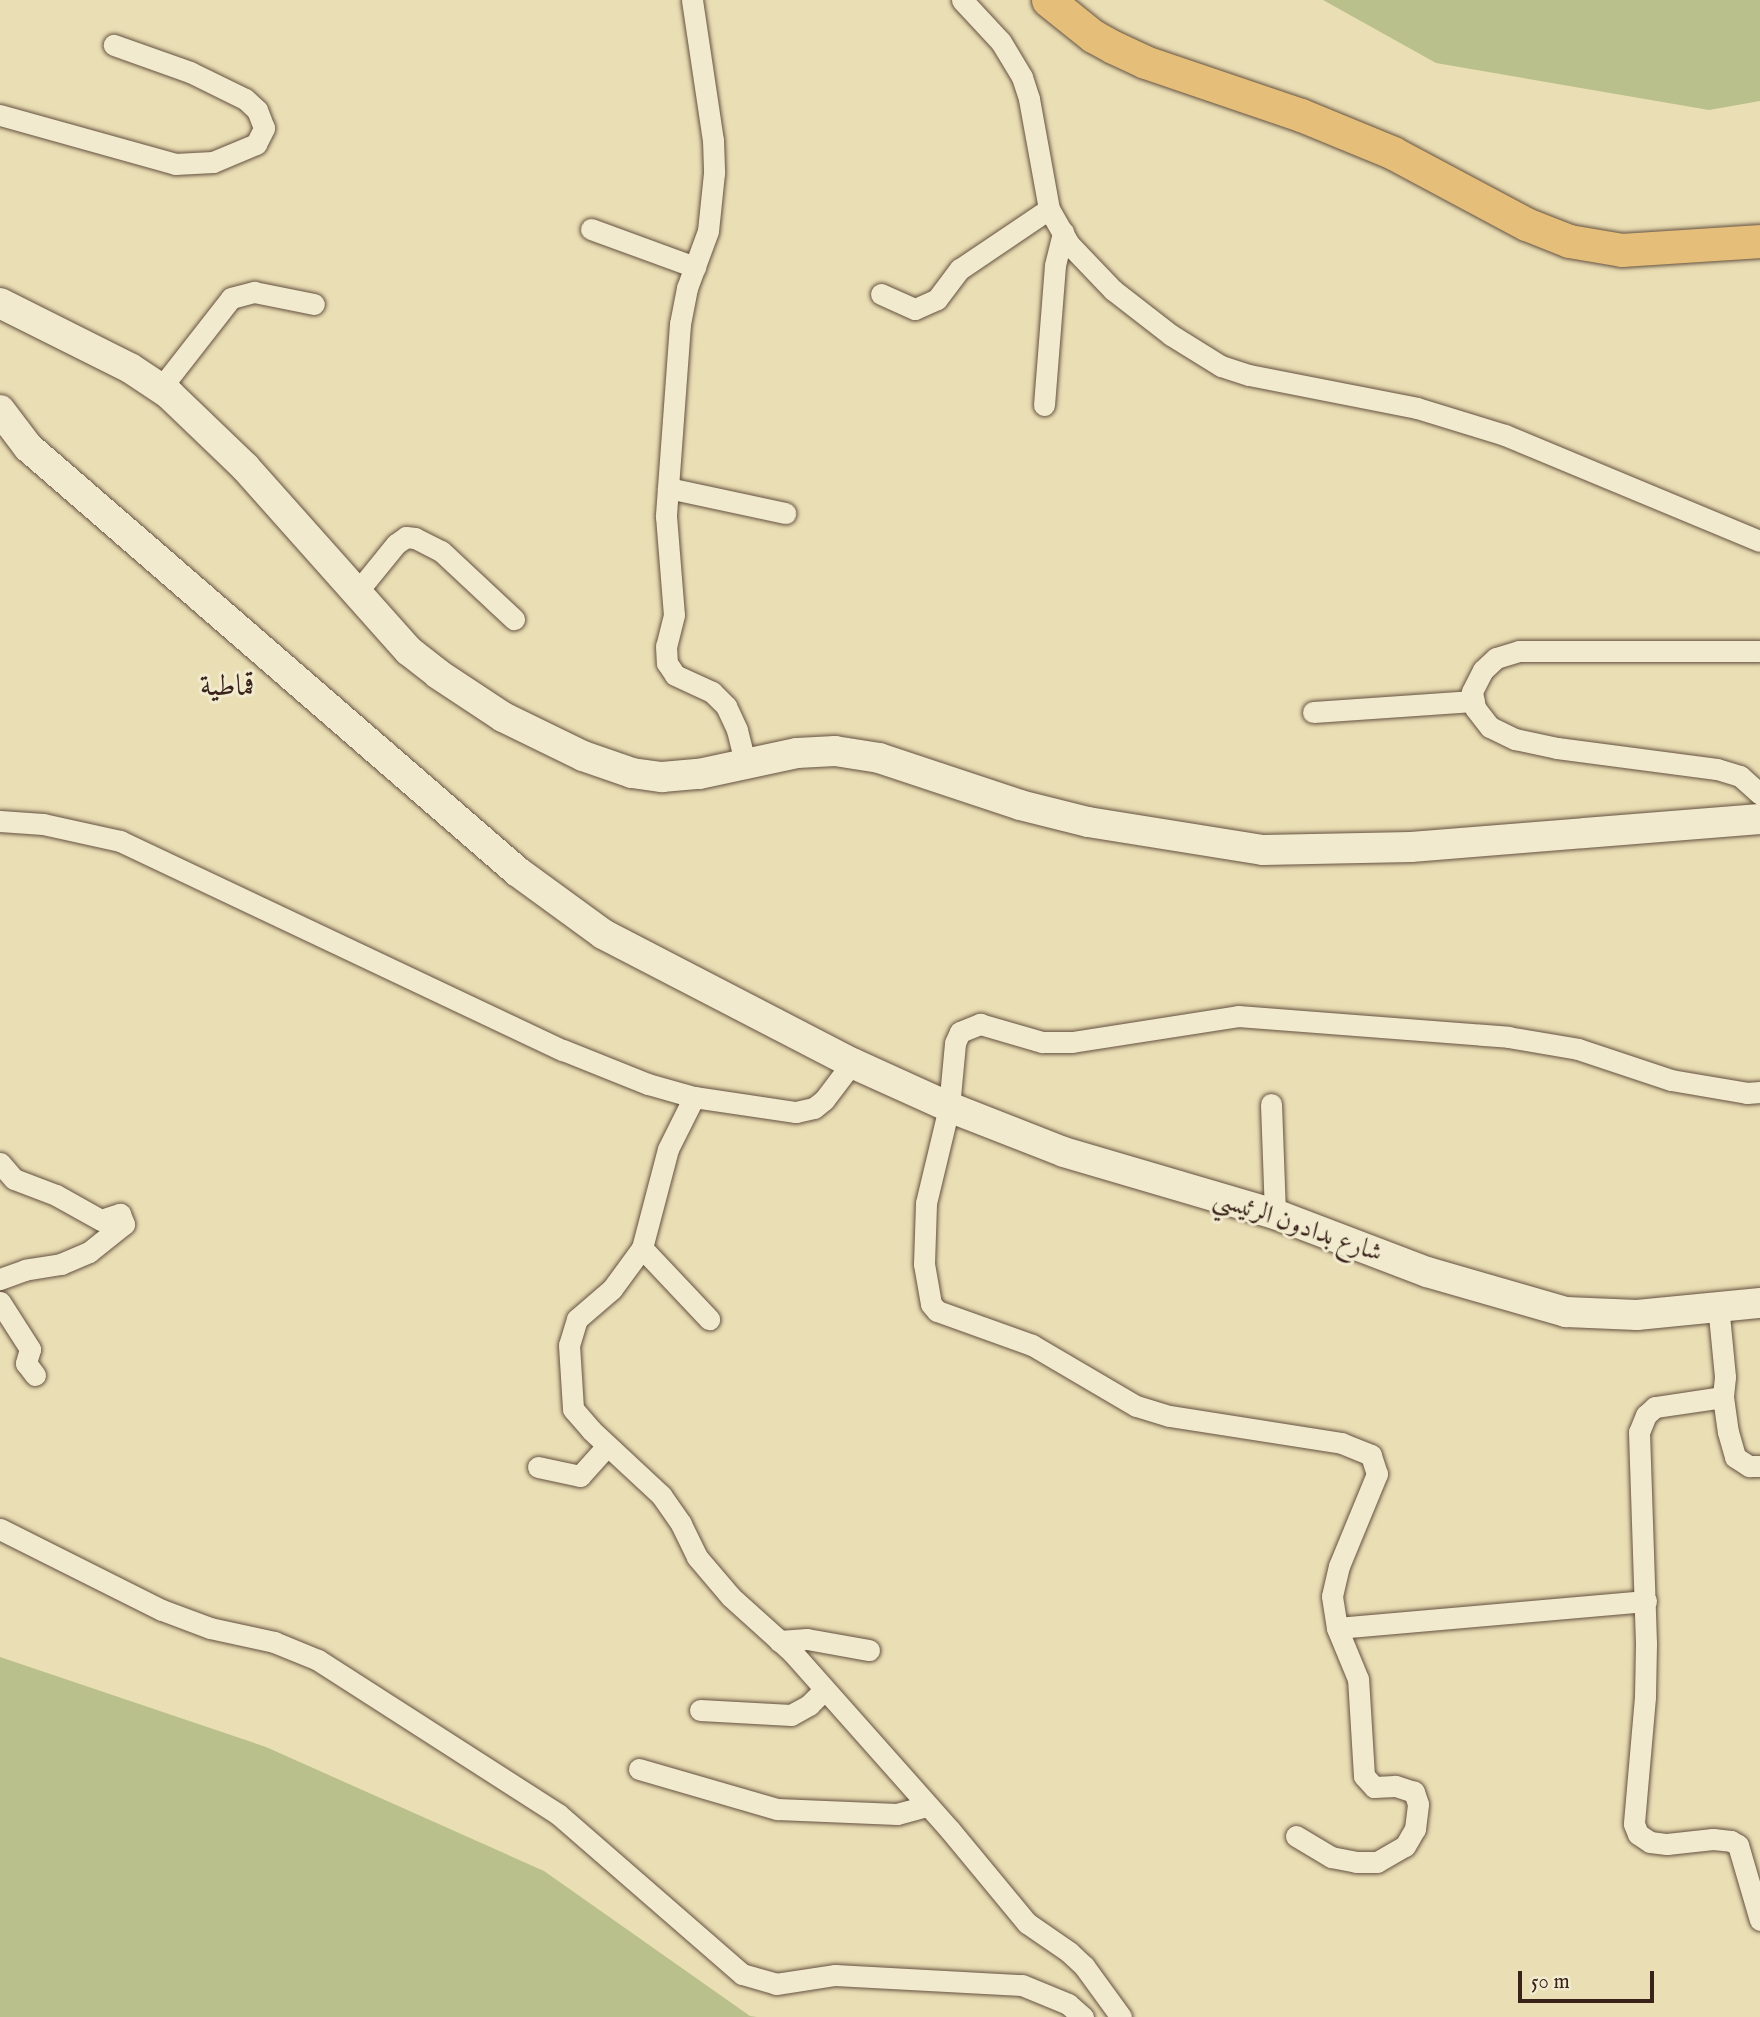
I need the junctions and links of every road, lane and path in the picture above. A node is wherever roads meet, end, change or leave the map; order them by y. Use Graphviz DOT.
graph roads {
  1 [pos="692,0"];
  2 [pos="962,0"];
  3 [pos="1048,0"];
  4 [pos="114,45"];
  5 [pos="0,114"];
  6 [pos="1049,209"];
  7 [pos="591,229"];
  8 [pos="1063,232"];
  9 [pos="1760,241"];
  10 [pos="695,267"];
  11 [pos="881,294"];
  12 [pos="0,303"];
  13 [pos="314,304"];
  14 [pos="160,389"];
  15 [pos="1044,405"];
  16 [pos="0,410"];
  17 [pos="668,488"];
  18 [pos="785,513"];
  19 [pos="1760,541"];
  20 [pos="357,592"];
  21 [pos="514,619"];
  22 [pos="1760,651"];
  23 [pos="1474,701"];
  24 [pos="1312,712"];
  25 [pos="745,763"];
  26 [pos="1760,794"];
  27 [pos="1760,819"];
  28 [pos="0,821"];
  29 [pos="852,1063"];
  30 [pos="1760,1092"];
  31 [pos="694,1097"];
  32 [pos="1271,1104"];
  33 [pos="949,1107"];
  34 [pos="0,1163"];
  35 [pos="1275,1214"];
  36 [pos="642,1248"];
  37 [pos="0,1279"];
  38 [pos="0,1302"];
  39 [pos="1760,1303"];
  40 [pos="1718,1305"];
  41 [pos="709,1319"];
  42 [pos="35,1375"];
  43 [pos="1723,1397"];
  44 [pos="607,1446"];
  45 [pos="1760,1466"];
  46 [pos="538,1467"];
  47 [pos="0,1530"];
  48 [pos="1646,1601"];
  49 [pos="1337,1628"];
  50 [pos="779,1641"];
  51 [pos="869,1650"];
  52 [pos="824,1690"];
  53 [pos="700,1710"];
  54 [pos="639,1769"];
  55 [pos="927,1806"];
  56 [pos="1296,1836"];
  57 [pos="1760,1920"];
  58 [pos="1083,2017"];
  59 [pos="1121,2017"];
  1 -- 10 [label="street"];
  2 -- 6 [label="street"];
  3 -- 9 [label="main road"];
  4 -- 5 [label="street"];
  6 -- 8 [label="street"];
  6 -- 11 [label="street"];
  7 -- 10 [label="street"];
  8 -- 15 [label="street"];
  8 -- 19 [label="street"];
  10 -- 17 [label="street"];
  12 -- 14 [label="main road"];
  13 -- 14 [label="street"];
  14 -- 20 [label="main road"];
  16 -- 29 [label="main road, شارع بدادون الرئيسي"];
  17 -- 18 [label="street"];
  17 -- 25 [label="street"];
  20 -- 21 [label="street"];
  20 -- 25 [label="main road"];
  22 -- 23 [label="street"];
  23 -- 24 [label="street"];
  23 -- 26 [label="street"];
  25 -- 27 [label="main road"];
  28 -- 31 [label="street"];
  29 -- 31 [label="street"];
  29 -- 33 [label="main road, شارع بدادون الرئيسي"];
  30 -- 33 [label="street"];
  31 -- 36 [label="street"];
  32 -- 35 [label="street"];
  33 -- 35 [label="main road, شارع بدادون الرئيسي"];
  33 -- 49 [label="street"];
  34 -- 37 [label="street"];
  35 -- 40 [label="main road, شارع بدادون الرئيسي"];
  36 -- 41 [label="street"];
  36 -- 44 [label="street"];
  38 -- 42 [label="street"];
  39 -- 40 [label="main road, شارع بدادون الرئيسي"];
  40 -- 43 [label="street"];
  43 -- 45 [label="street"];
  43 -- 48 [label="street"];
  44 -- 46 [label="street"];
  44 -- 50 [label="street"];
  47 -- 58 [label="street"];
  48 -- 49 [label="street"];
  48 -- 57 [label="street"];
  49 -- 56 [label="street"];
  50 -- 51 [label="street"];
  50 -- 52 [label="street"];
  52 -- 53 [label="street"];
  52 -- 55 [label="street"];
  54 -- 55 [label="street"];
  55 -- 59 [label="street"];
}
